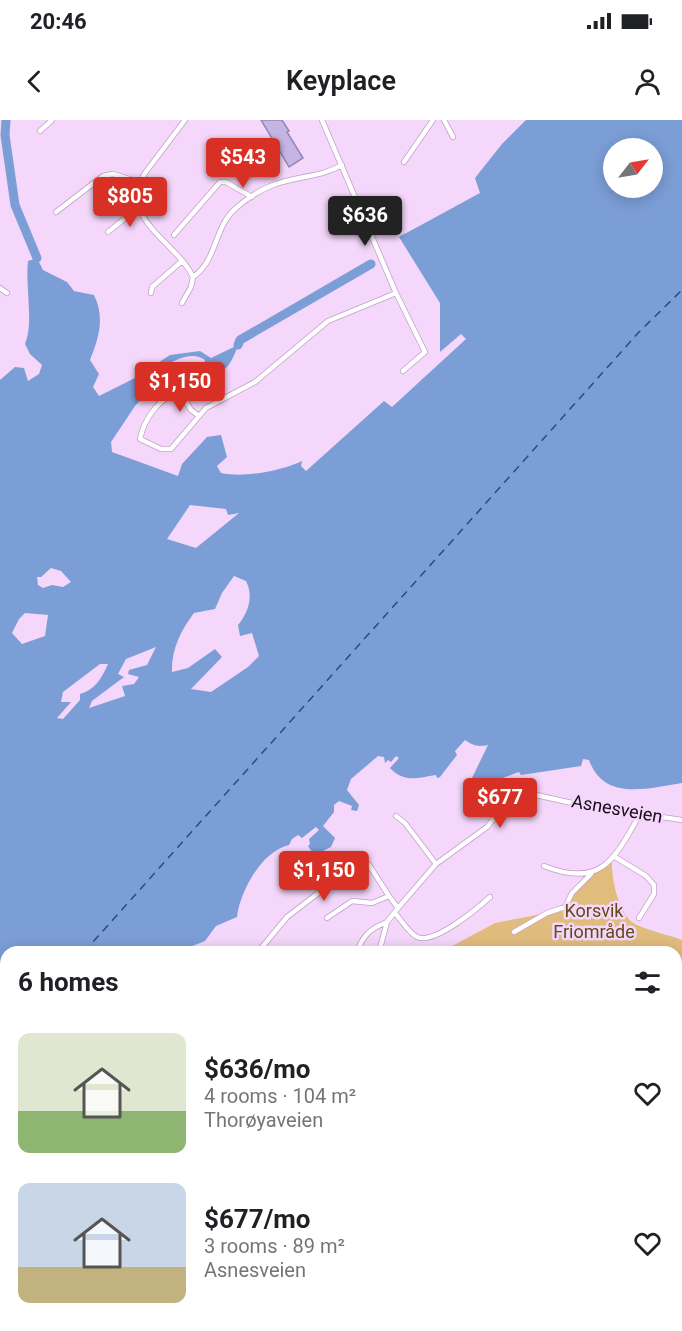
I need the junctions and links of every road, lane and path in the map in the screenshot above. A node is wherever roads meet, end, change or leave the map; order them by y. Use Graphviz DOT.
graph roads {
  1 [pos="52,120"];
  2 [pos="184,120"];
  3 [pos="322,120"];
  4 [pos="433,120"];
  5 [pos="444,120"];
  6 [pos="40,131"];
  7 [pos="453,137"];
  8 [pos="404,162"];
  9 [pos="342,165"];
  10 [pos="139,182"];
  11 [pos="252,197"];
  12 [pos="138,208"];
  13 [pos="56,212"];
  14 [pos="108,232"];
  15 [pos="174,235"];
  16 [pos="182,261"];
  17 [pos="193,277"];
  18 [pos="0,288"];
  19 [pos="7,292"];
  20 [pos="151,293"];
  21 [pos="396,293"];
  22 [pos="182,303"];
  23 [pos="402,371"];
  24 [pos="199,416"];
  25 [pos="640,813"];
  26 [pos="396,816"];
  27 [pos="682,820"];
  28 [pos="615,857"];
  29 [pos="436,864"];
  30 [pos="544,866"];
  31 [pos="591,874"];
  32 [pos="389,896"];
  33 [pos="490,897"];
  34 [pos="396,910"];
  35 [pos="327,918"];
  36 [pos="639,918"];
  37 [pos="387,922"];
  38 [pos="514,932"];
  39 [pos="263,946"];
  40 [pos="360,946"];
  41 [pos="381,946"];
  1 -- 6 [label="street"];
  2 -- 10 [label="street"];
  3 -- 9 [label="street"];
  4 -- 8 [label="street"];
  5 -- 7 [label="street"];
  9 -- 11 [label="street"];
  9 -- 21 [label="street"];
  10 -- 12 [label="street"];
  10 -- 13 [label="street"];
  11 -- 15 [label="street"];
  11 -- 17 [label="street"];
  12 -- 14 [label="street"];
  12 -- 16 [label="street"];
  16 -- 17 [label="street"];
  16 -- 20 [label="street"];
  17 -- 22 [label="street"];
  18 -- 19 [label="street"];
  21 -- 23 [label="street"];
  21 -- 24 [label="street"];
  24 -- 24 [label="street"];
  25 -- 27 [label="street, Asnesveien"];
  25 -- 28 [label="street"];
  25 -- 29 [label="street, Asnesveien"];
  26 -- 29 [label="street"];
  28 -- 31 [label="street"];
  28 -- 36 [label="street"];
  29 -- 34 [label="street, Asnesveien"];
  30 -- 31 [label="street"];
  31 -- 38 [label="street"];
  32 -- 34 [label="street"];
  32 -- 35 [label="street"];
  32 -- 39 [label="street"];
  33 -- 34 [label="street"];
  34 -- 37 [label="street, Asnesveien"];
  37 -- 40 [label="street"];
  37 -- 41 [label="street, Asnesveien"];
}
